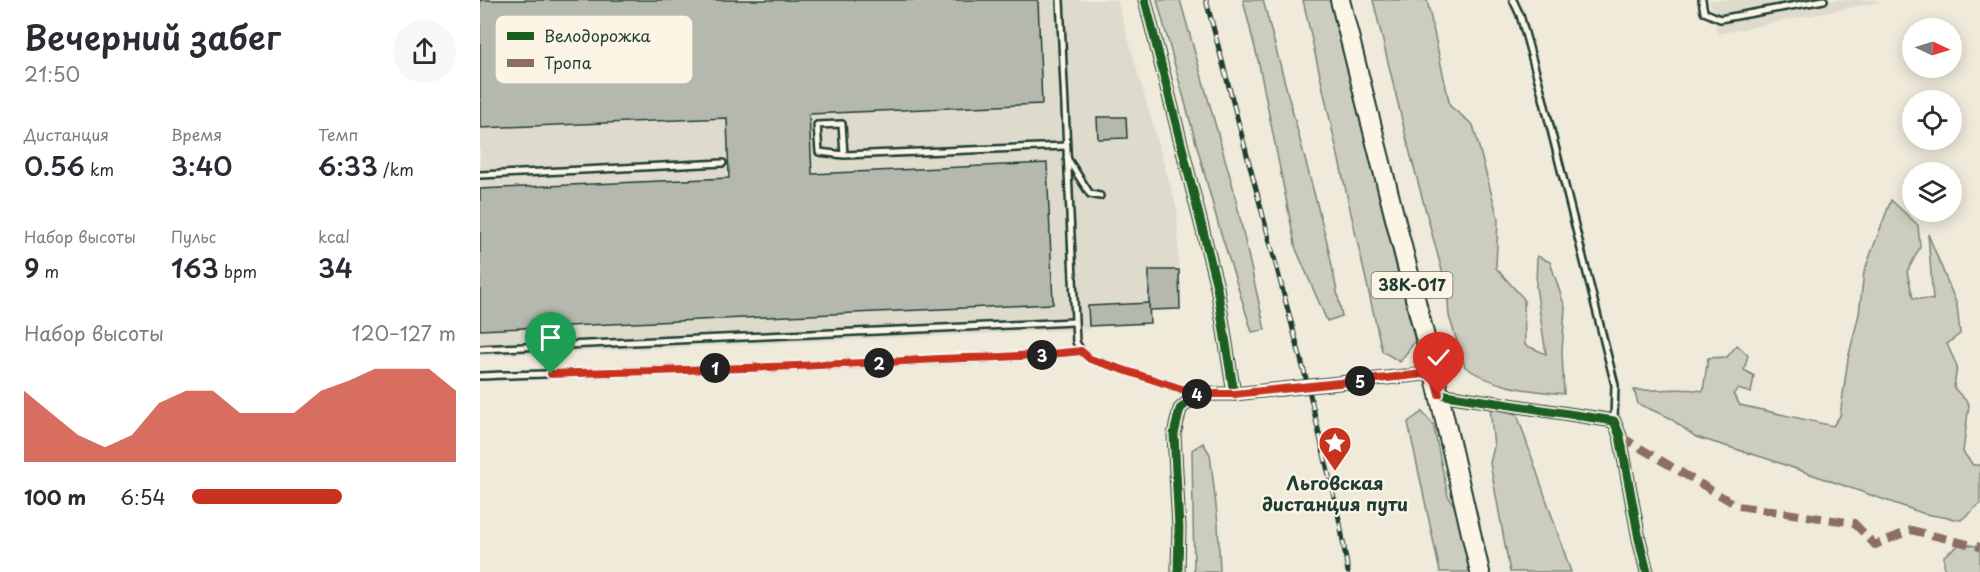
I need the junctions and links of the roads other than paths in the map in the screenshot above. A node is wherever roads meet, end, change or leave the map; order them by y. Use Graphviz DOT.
graph roads {
  1 [pos="1060,0"];
  2 [pos="1145,0"];
  3 [pos="1340,0"];
  4 [pos="1513,0"];
  5 [pos="1702,0"];
  6 [pos="1824,0"];
  7 [pos="1066,146"];
  8 [pos="844,155"];
  9 [pos="1067,157"];
  10 [pos="723,164"];
  11 [pos="480,176"];
  12 [pos="1100,196"];
  13 [pos="1074,322"];
  14 [pos="480,349"];
  15 [pos="1081,351"];
  16 [pos="1434,373"];
  17 [pos="480,376"];
  18 [pos="1197,394"];
  19 [pos="1234,394"];
  20 [pos="1439,394"];
  21 [pos="1614,421"];
  22 [pos="1178,572"];
  23 [pos="1480,572"];
  24 [pos="1647,572"];
  1 -- 7 [label="lane"];
  2 -- 19 [label="street"];
  3 -- 16 [label="main road, 38К-017"];
  4 -- 21 [label="lane"];
  5 -- 6 [label="lane"];
  7 -- 8 [label="lane"];
  7 -- 9 [label="lane"];
  8 -- 8 [label="lane"];
  9 -- 12 [label="lane"];
  9 -- 13 [label="lane"];
  10 -- 11 [label="lane"];
  13 -- 14 [label="lane"];
  13 -- 15 [label="lane"];
  15 -- 17 [label="lane"];
  15 -- 18 [label="lane"];
  16 -- 19 [label="street"];
  16 -- 20 [label="main road, 38К-017"];
  18 -- 19 [label="street"];
  18 -- 22 [label="street"];
  20 -- 21 [label="street"];
  20 -- 23 [label="main road, 38К-017"];
  21 -- 24 [label="street"];
}
